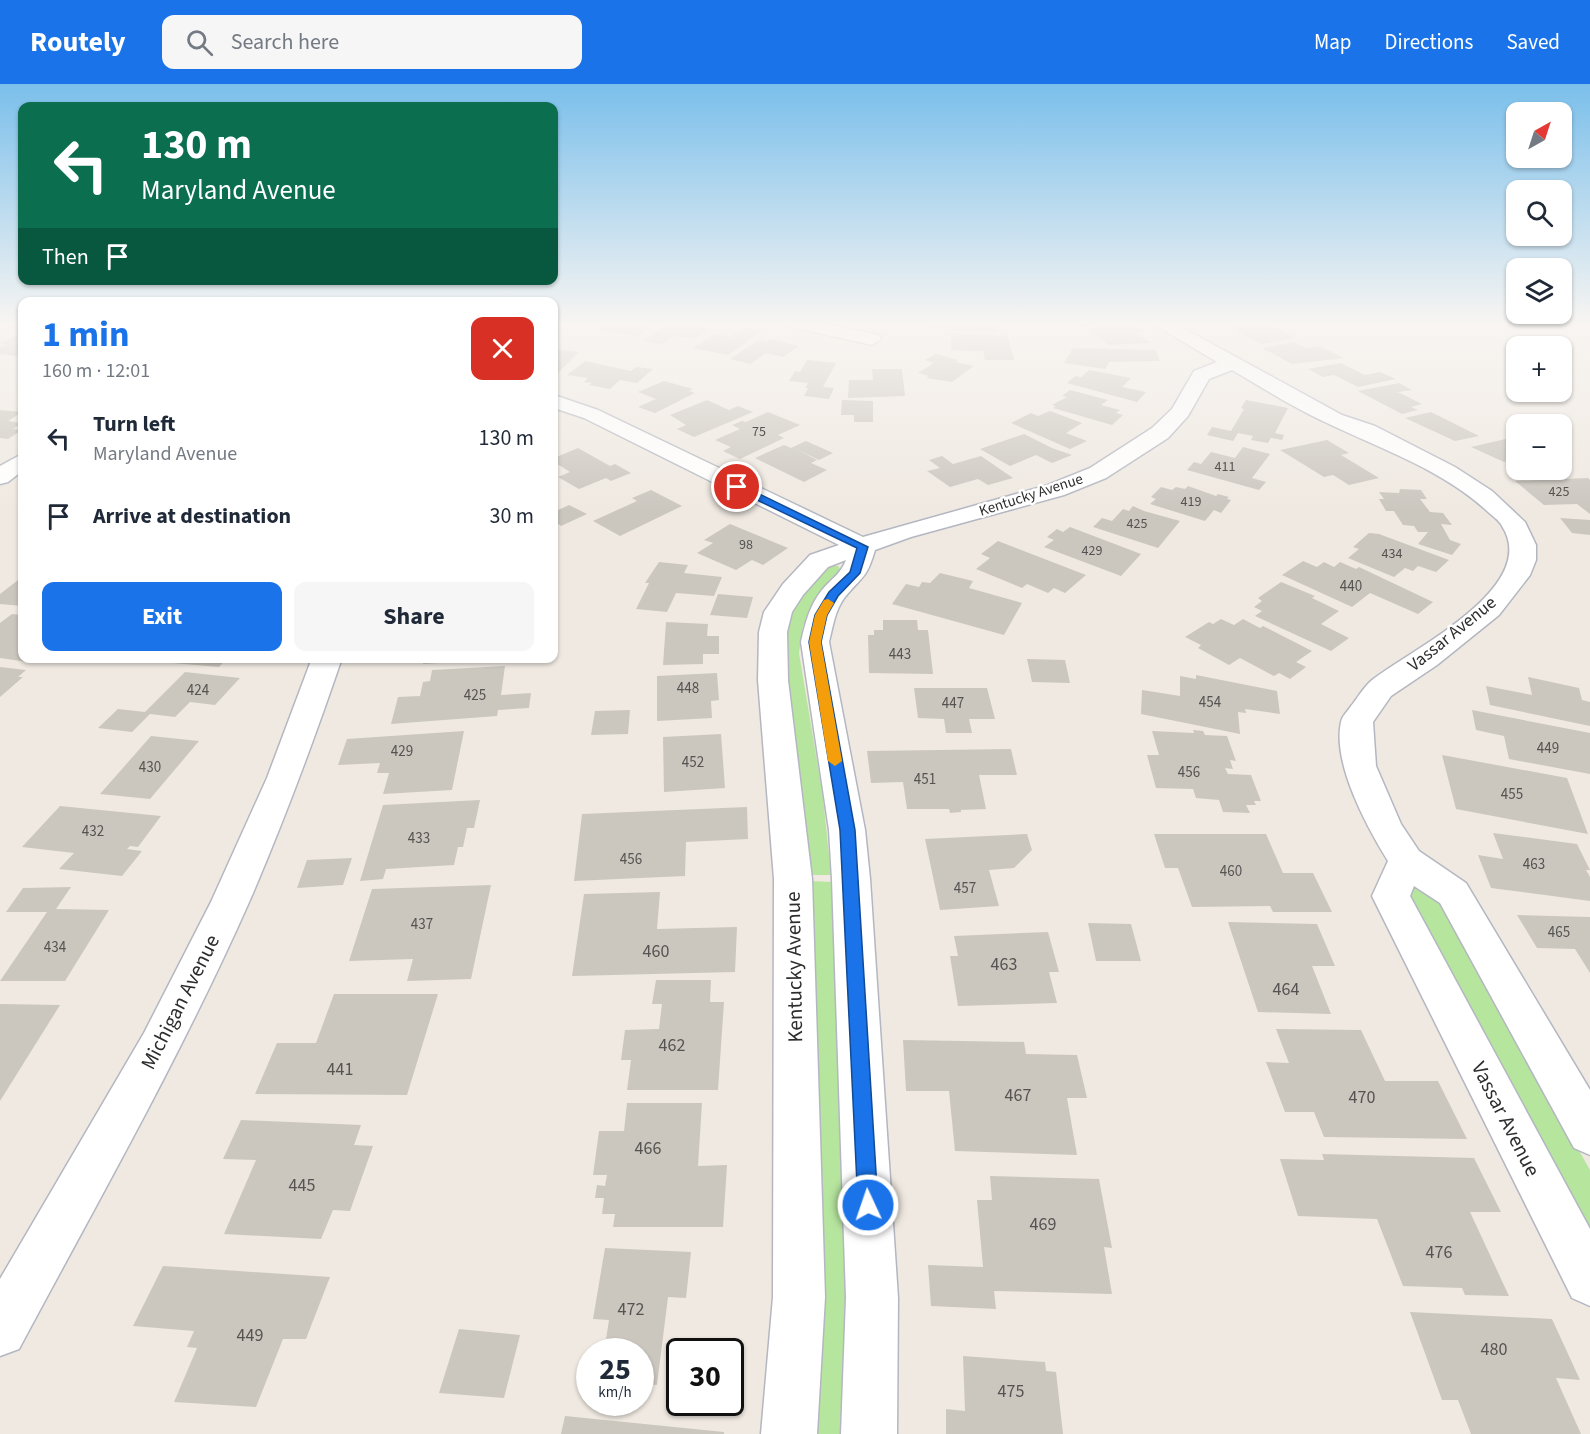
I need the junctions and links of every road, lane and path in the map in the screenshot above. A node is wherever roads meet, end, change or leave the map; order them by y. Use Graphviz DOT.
graph roads {
  1 [pos="1196,385"];
  2 [pos="1272,385"];
  3 [pos="1296,385"];
  4 [pos="558,402"];
  5 [pos="1366,431"];
  6 [pos="18,464"];
  7 [pos="0,477"];
  8 [pos="862,547"];
  9 [pos="325,663"];
  10 [pos="1406,861"];
  11 [pos="1590,1133"];
  12 [pos="1590,1280"];
  13 [pos="0,1330"];
  14 [pos="789,1434"];
  15 [pos="869,1434"];
  1 -- 8 [label="street, Kentucky Avenue"];
  2 -- 5 [label="street, Vassar Avenue"];
  3 -- 5 [label="street, Vassar Avenue"];
  4 -- 8 [label="street"];
  5 -- 10 [label="street, Vassar Avenue"];
  6 -- 7 [label="street"];
  8 -- 14 [label="street, Kentucky Avenue"];
  8 -- 15 [label="street"];
  9 -- 13 [label="street, Michigan Avenue"];
  10 -- 11 [label="street, Vassar Avenue"];
  10 -- 12 [label="street, Vassar Avenue"];
}
